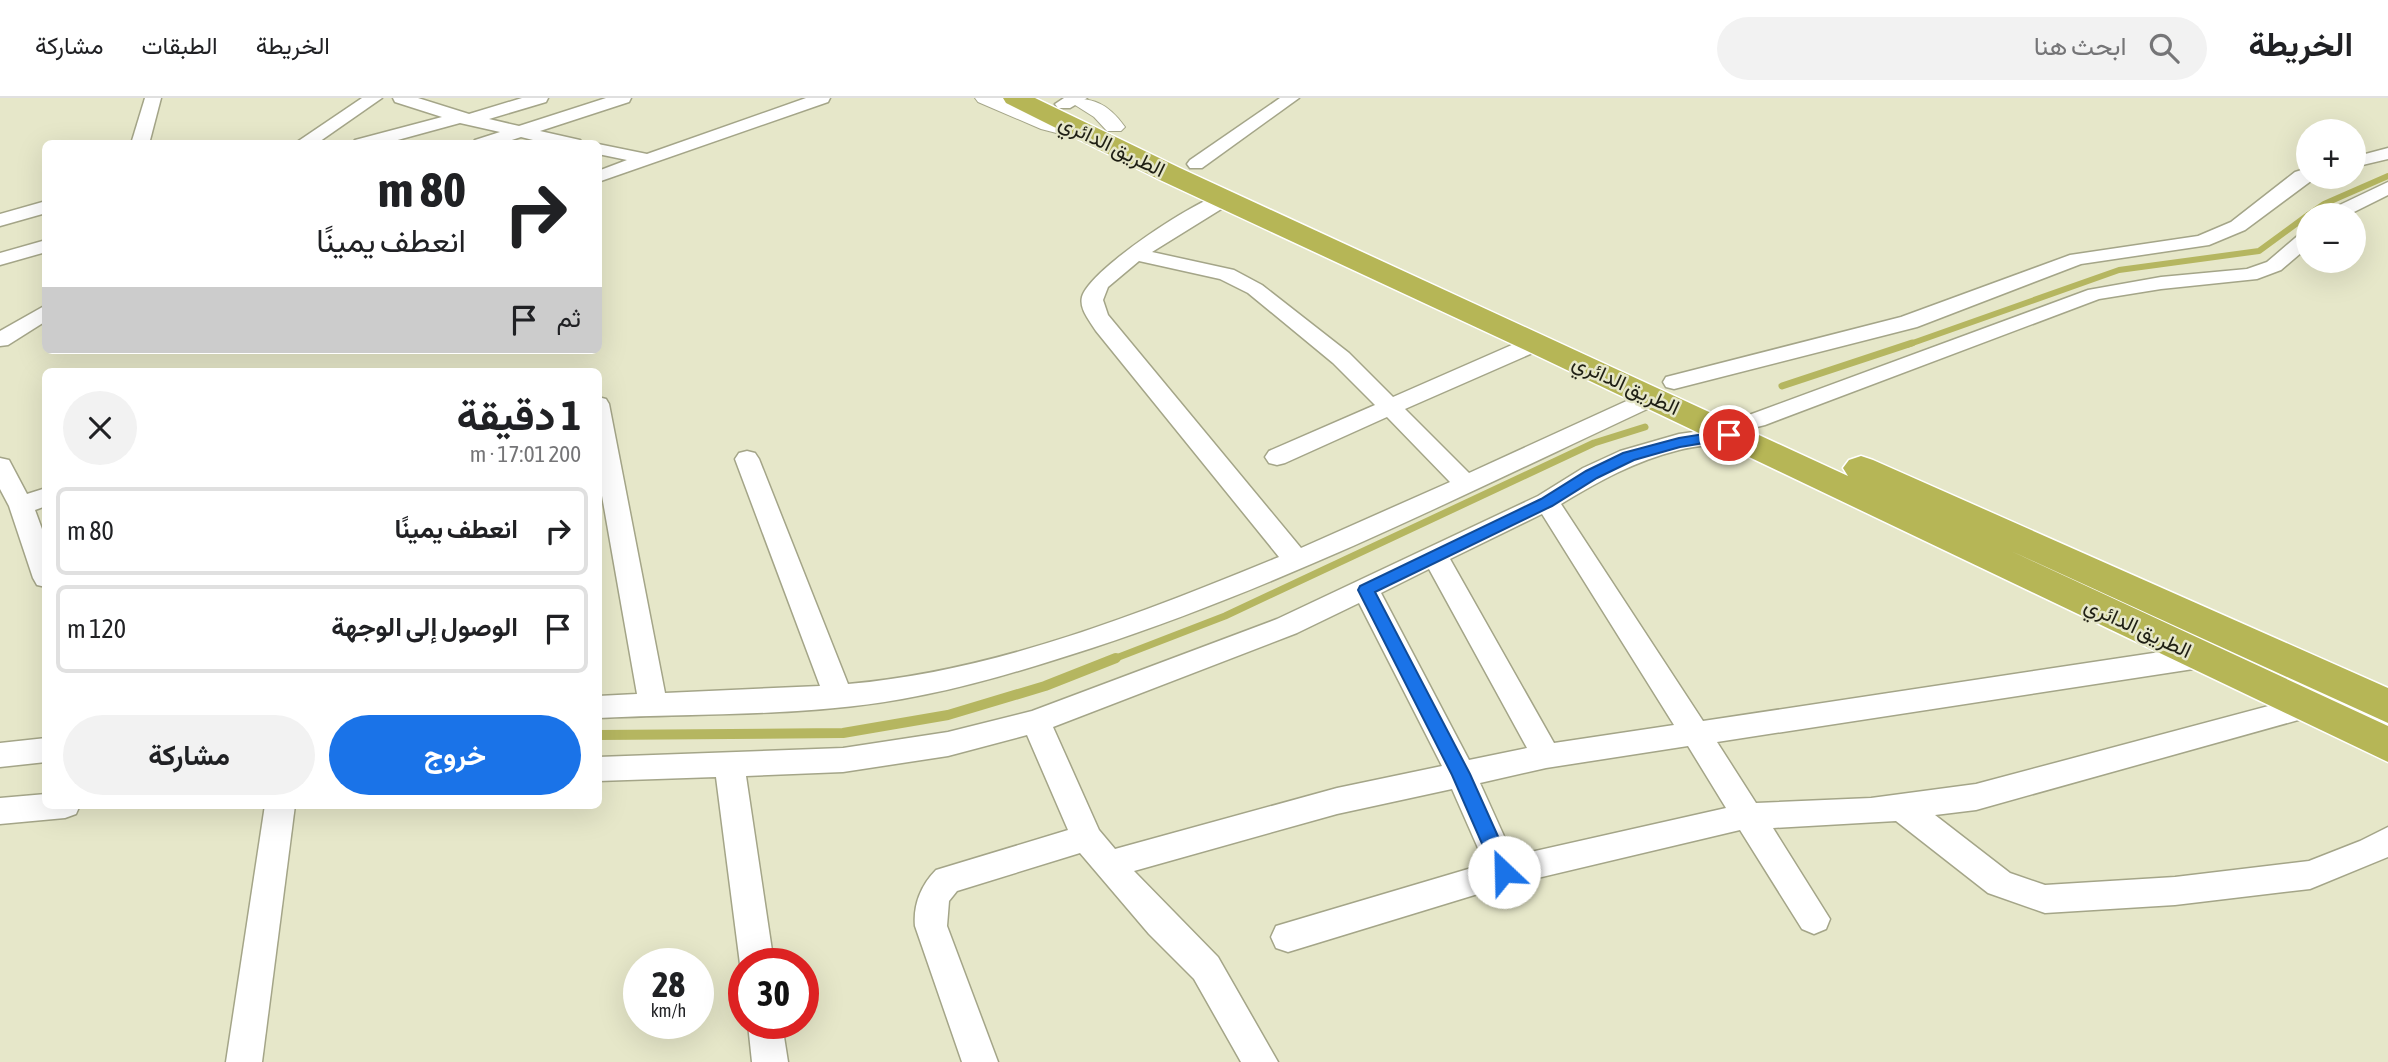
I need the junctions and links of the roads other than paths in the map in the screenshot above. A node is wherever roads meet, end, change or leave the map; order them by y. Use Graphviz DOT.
graph roads {
  1 [pos="153,98"];
  2 [pos="374,98"];
  3 [pos="401,98"];
  4 [pos="540,98"];
  5 [pos="623,98"];
  6 [pos="822,98"];
  7 [pos="985,98"];
  8 [pos="1015,98"];
  9 [pos="1290,98"];
  10 [pos="1069,99"];
  11 [pos="465,118"];
  12 [pos="518,132"];
  13 [pos="1105,132"];
  14 [pos="141,140"];
  15 [pos="309,140"];
  16 [pos="377,140"];
  17 [pos="493,140"];
  18 [pos="555,140"];
  19 [pos="602,150"];
  20 [pos="2388,153"];
  21 [pos="647,159"];
  22 [pos="2366,159"];
  23 [pos="1196,164"];
  24 [pos="602,176"];
  25 [pos="2296,180"];
  26 [pos="2388,188"];
  27 [pos="1224,199"];
  28 [pos="2358,203"];
  29 [pos="42,208"];
  30 [pos="0,220"];
  31 [pos="42,247"];
  32 [pos="2296,247"];
  33 [pos="1135,254"];
  34 [pos="0,260"];
  35 [pos="42,314"];
  36 [pos="0,340"];
  37 [pos="1536,343"];
  38 [pos="1663,390"];
  39 [pos="1390,407"];
  40 [pos="602,426"];
  41 [pos="1743,427"];
  42 [pos="1277,457"];
  43 [pos="747,458"];
  44 [pos="0,466"];
  45 [pos="1465,483"];
  46 [pos="42,498"];
  47 [pos="1546,502"];
  48 [pos="21,506"];
  49 [pos="1435,556"];
  50 [pos="1297,561"];
  51 [pos="42,566"];
  52 [pos="1366,590"];
  53 [pos="2200,657"];
  54 [pos="838,696"];
  55 [pos="653,704"];
  56 [pos="2388,706"];
  57 [pos="602,707"];
  58 [pos="2306,707"];
  59 [pos="1036,721"];
  60 [pos="1694,734"];
  61 [pos="2388,745"];
  62 [pos="42,750"];
  63 [pos="0,755"];
  64 [pos="1546,756"];
  65 [pos="729,763"];
  66 [pos="602,769"];
  67 [pos="1461,774"];
  68 [pos="42,807"];
  69 [pos="1901,807"];
  70 [pos="278,809"];
  71 [pos="0,811"];
  72 [pos="1746,816"];
  73 [pos="1087,838"];
  74 [pos="2388,841"];
  75 [pos="1108,865"];
  76 [pos="1504,872"];
  77 [pos="1814,919"];
  78 [pos="1288,937"];
  79 [pos="755,948"];
  80 [pos="767,1039"];
  81 [pos="244,1062"];
  82 [pos="770,1062"];
  83 [pos="980,1062"];
  84 [pos="1260,1062"];
  1 -- 14 [label="street"];
  2 -- 15 [label="street"];
  3 -- 11 [label="street"];
  4 -- 11 [label="street"];
  5 -- 12 [label="street"];
  6 -- 21 [label="street"];
  7 -- 13 [label="street"];
  8 -- 13 [label="highway, الطريق الدائري"];
  9 -- 23 [label="street"];
  10 -- 13 [label="highway, الطريق الدائري"];
  11 -- 12 [label="street"];
  11 -- 16 [label="street"];
  12 -- 17 [label="street"];
  12 -- 18 [label="street"];
  13 -- 23 [label="highway, الطريق الدائري"];
  13 -- 27 [label="highway, الطريق الدائري"];
  19 -- 21 [label="street"];
  20 -- 22 [label="street"];
  21 -- 24 [label="street"];
  23 -- 38 [label="highway, الطريق الدائري"];
  25 -- 38 [label="street"];
  26 -- 28 [label="street"];
  27 -- 33 [label="street"];
  27 -- 37 [label="highway, الطريق الدائري"];
  29 -- 30 [label="street"];
  31 -- 34 [label="street"];
  32 -- 41 [label="street"];
  33 -- 39 [label="street"];
  33 -- 50 [label="street"];
  35 -- 36 [label="street"];
  37 -- 38 [label="highway, الطريق الدائري"];
  37 -- 39 [label="street"];
  38 -- 41 [label="highway, الطريق الدائري"];
  38 -- 45 [label="street"];
  39 -- 42 [label="street"];
  39 -- 45 [label="street"];
  40 -- 55 [label="street"];
  41 -- 47 [label="street"];
  41 -- 53 [label="highway, الطريق الدائري"];
  41 -- 56 [label="highway, الطريق الدائري"];
  43 -- 54 [label="street"];
  44 -- 48 [label="street"];
  45 -- 50 [label="street"];
  46 -- 48 [label="street"];
  47 -- 49 [label="street"];
  47 -- 60 [label="street"];
  48 -- 51 [label="street"];
  49 -- 52 [label="street"];
  49 -- 64 [label="street"];
  50 -- 54 [label="street"];
  52 -- 59 [label="street"];
  52 -- 67 [label="street"];
  53 -- 58 [label="highway, الطريق الدائري"];
  53 -- 60 [label="street"];
  54 -- 55 [label="street"];
  55 -- 57 [label="street"];
  58 -- 61 [label="highway, الطريق الدائري"];
  58 -- 69 [label="street"];
  59 -- 65 [label="street"];
  59 -- 73 [label="street"];
  60 -- 64 [label="street"];
  60 -- 72 [label="street"];
  62 -- 63 [label="street"];
  64 -- 67 [label="street"];
  65 -- 66 [label="street"];
  65 -- 79 [label="street"];
  67 -- 75 [label="street"];
  67 -- 76 [label="street"];
  68 -- 71 [label="street"];
  69 -- 72 [label="street"];
  69 -- 74 [label="street"];
  70 -- 81 [label="street"];
  72 -- 76 [label="street"];
  72 -- 77 [label="street"];
  73 -- 75 [label="street"];
  73 -- 83 [label="street"];
  75 -- 84 [label="street"];
  76 -- 78 [label="street"];
  80 -- 82 [label="street"];
}
